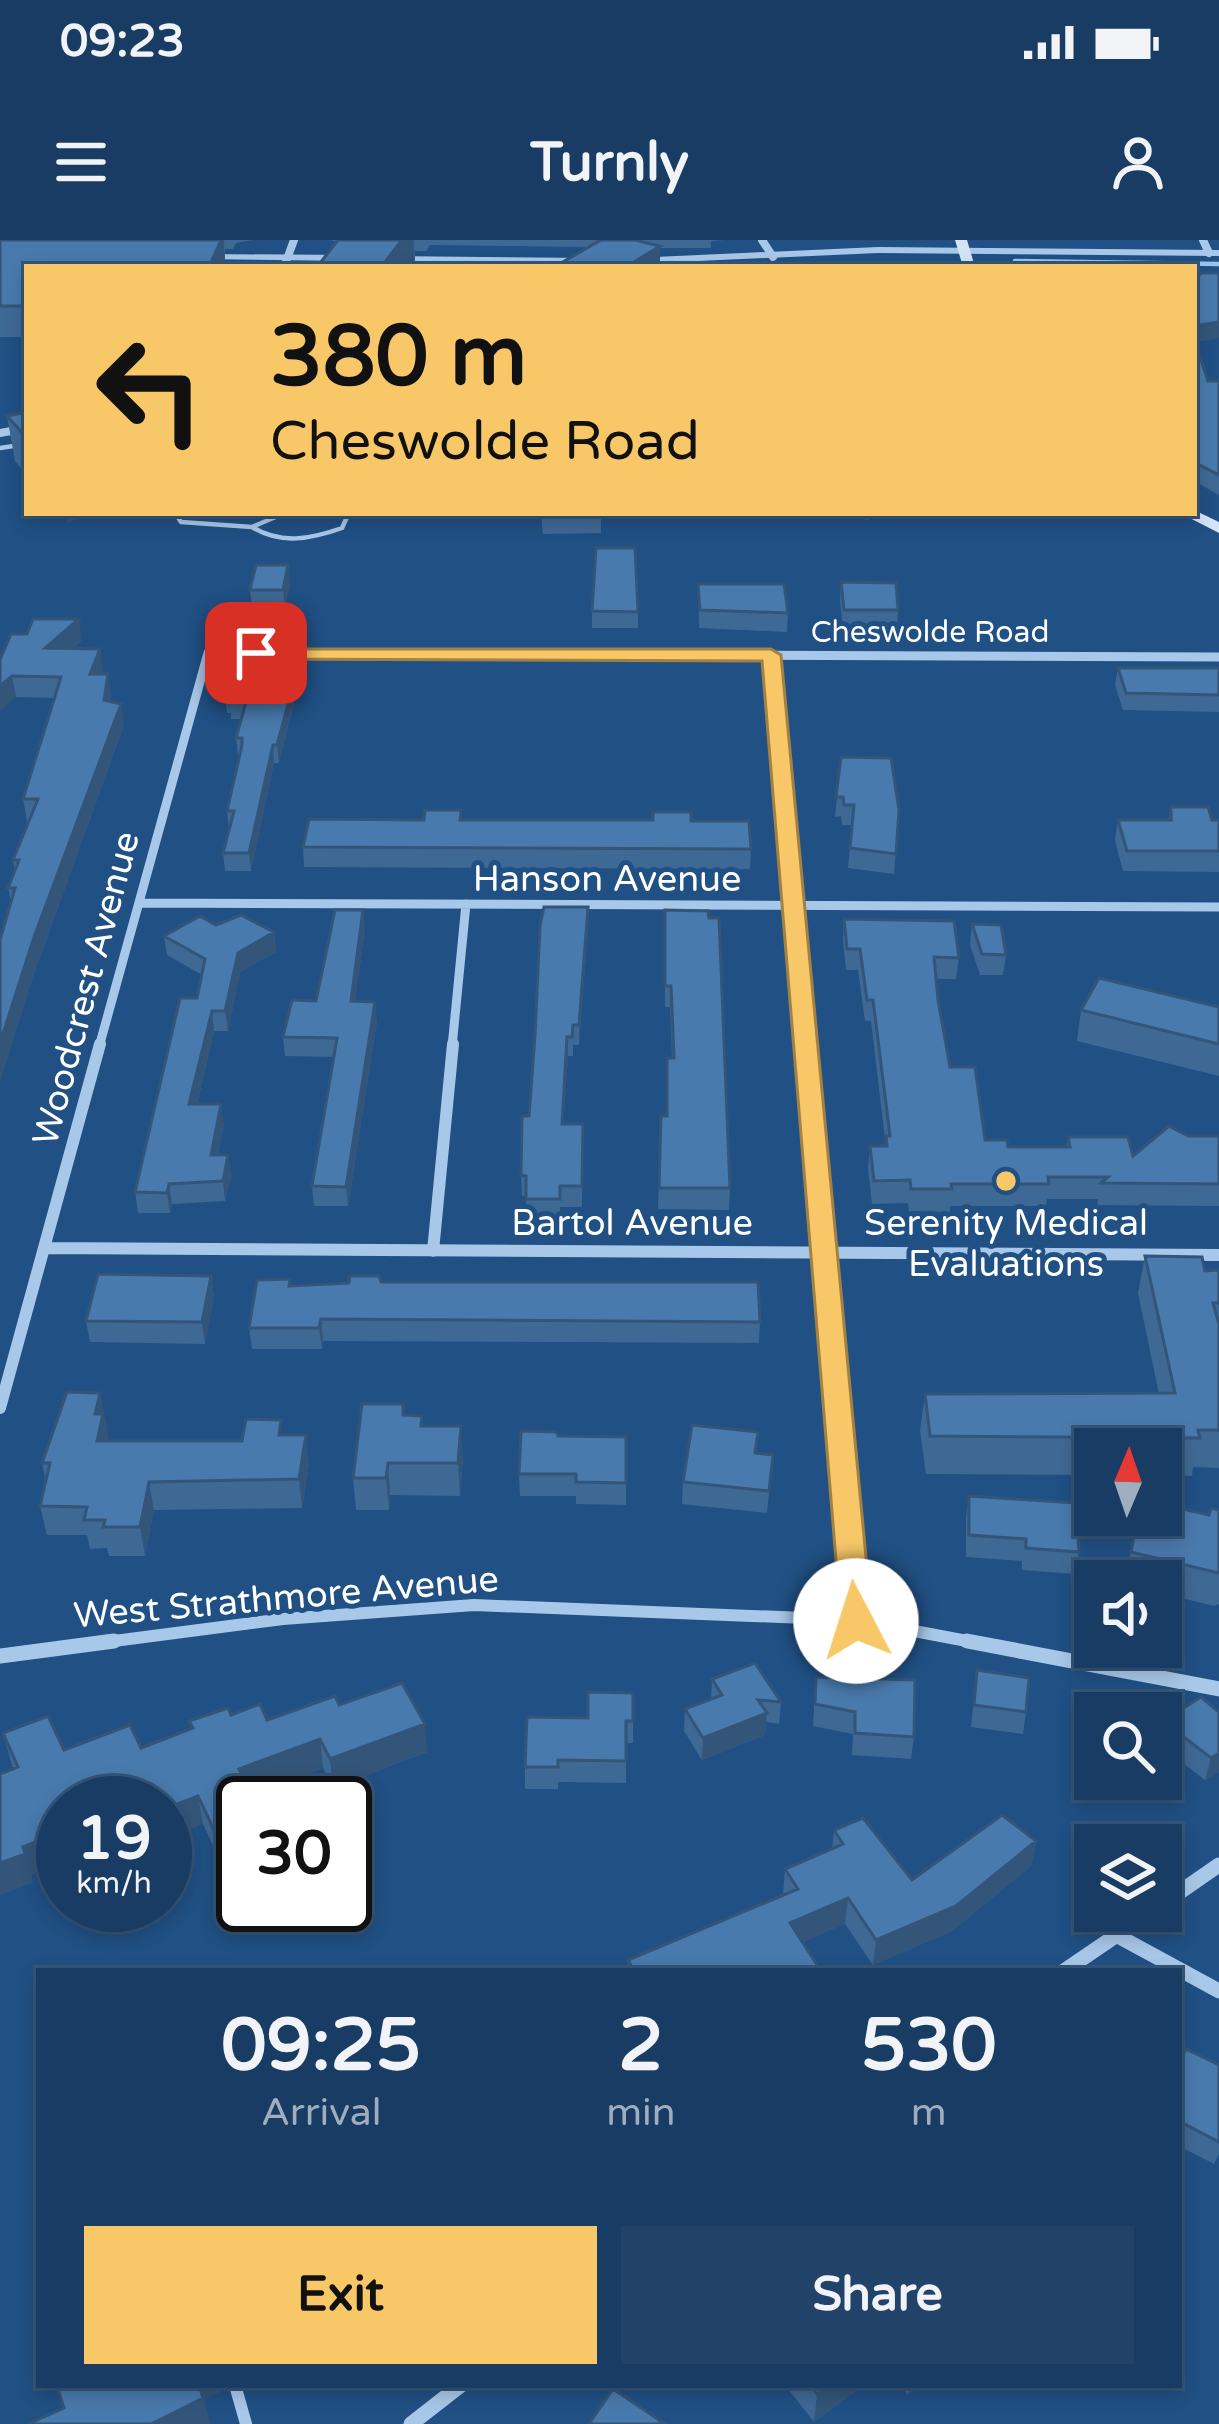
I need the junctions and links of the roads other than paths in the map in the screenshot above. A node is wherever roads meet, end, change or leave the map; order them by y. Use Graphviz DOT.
graph roads {
  1 [pos="294,240"];
  2 [pos="762,240"];
  3 [pos="1202,240"];
  4 [pos="963,245"];
  5 [pos="1214,253"];
  6 [pos="191,256"];
  7 [pos="773,257"];
  8 [pos="357,259"];
  9 [pos="380,259"];
  10 [pos="285,262"];
  11 [pos="177,516"];
  12 [pos="278,516"];
  13 [pos="342,516"];
  14 [pos="353,516"];
  15 [pos="347,518"];
  16 [pos="252,527"];
  17 [pos="208,653"];
  18 [pos="771,655"];
  19 [pos="1219,657"];
  20 [pos="139,903"];
  21 [pos="466,904"];
  22 [pos="794,906"];
  23 [pos="1219,908"];
  24 [pos="44,1249"];
  25 [pos="433,1251"];
  26 [pos="824,1253"];
  27 [pos="1219,1255"];
  28 [pos="0,1408"];
  29 [pos="856,1621"];
  30 [pos="0,1656"];
  31 [pos="1219,1689"];
  32 [pos="1219,1865"];
  33 [pos="1182,1891"];
  34 [pos="1120,1932"];
  35 [pos="1116,1935"];
  36 [pos="1068,1968"];
  37 [pos="1177,1968"];
  38 [pos="1182,1971"];
  39 [pos="1219,1991"];
  40 [pos="236,2388"];
  41 [pos="457,2388"];
  42 [pos="245,2424"];
  43 [pos="411,2424"];
  1 -- 10 [label="street"];
  2 -- 7 [label="street"];
  3 -- 5 [label="street"];
  4 -- 5 [label="street"];
  4 -- 7 [label="street"];
  6 -- 10 [label="street"];
  7 -- 9 [label="street"];
  8 -- 10 [label="street"];
  11 -- 16 [label="lane"];
  12 -- 16 [label="lane"];
  13 -- 15 [label="lane"];
  14 -- 15 [label="lane"];
  15 -- 16 [label="lane"];
  17 -- 18 [label="street, Cheswolde Road"];
  17 -- 20 [label="street, Woodcrest Avenue"];
  18 -- 19 [label="street, Cheswolde Road"];
  18 -- 22 [label="street"];
  20 -- 21 [label="street, Hanson Avenue"];
  20 -- 24 [label="street, Woodcrest Avenue"];
  21 -- 22 [label="street, Hanson Avenue"];
  21 -- 25 [label="street"];
  22 -- 23 [label="street, Hanson Avenue"];
  22 -- 26 [label="street"];
  24 -- 25 [label="street, Bartol Avenue"];
  24 -- 28 [label="street, Woodcrest Avenue"];
  25 -- 26 [label="street, Bartol Avenue"];
  26 -- 27 [label="street, Bartol Avenue"];
  26 -- 29 [label="street"];
  29 -- 30 [label="street, West Strathmore Avenue"];
  29 -- 31 [label="street, West Strathmore Avenue"];
  32 -- 33 [label="street"];
  34 -- 35 [label="street"];
  35 -- 36 [label="street"];
  35 -- 37 [label="street"];
  38 -- 39 [label="street"];
  40 -- 42 [label="lane"];
  41 -- 43 [label="street"];
}
